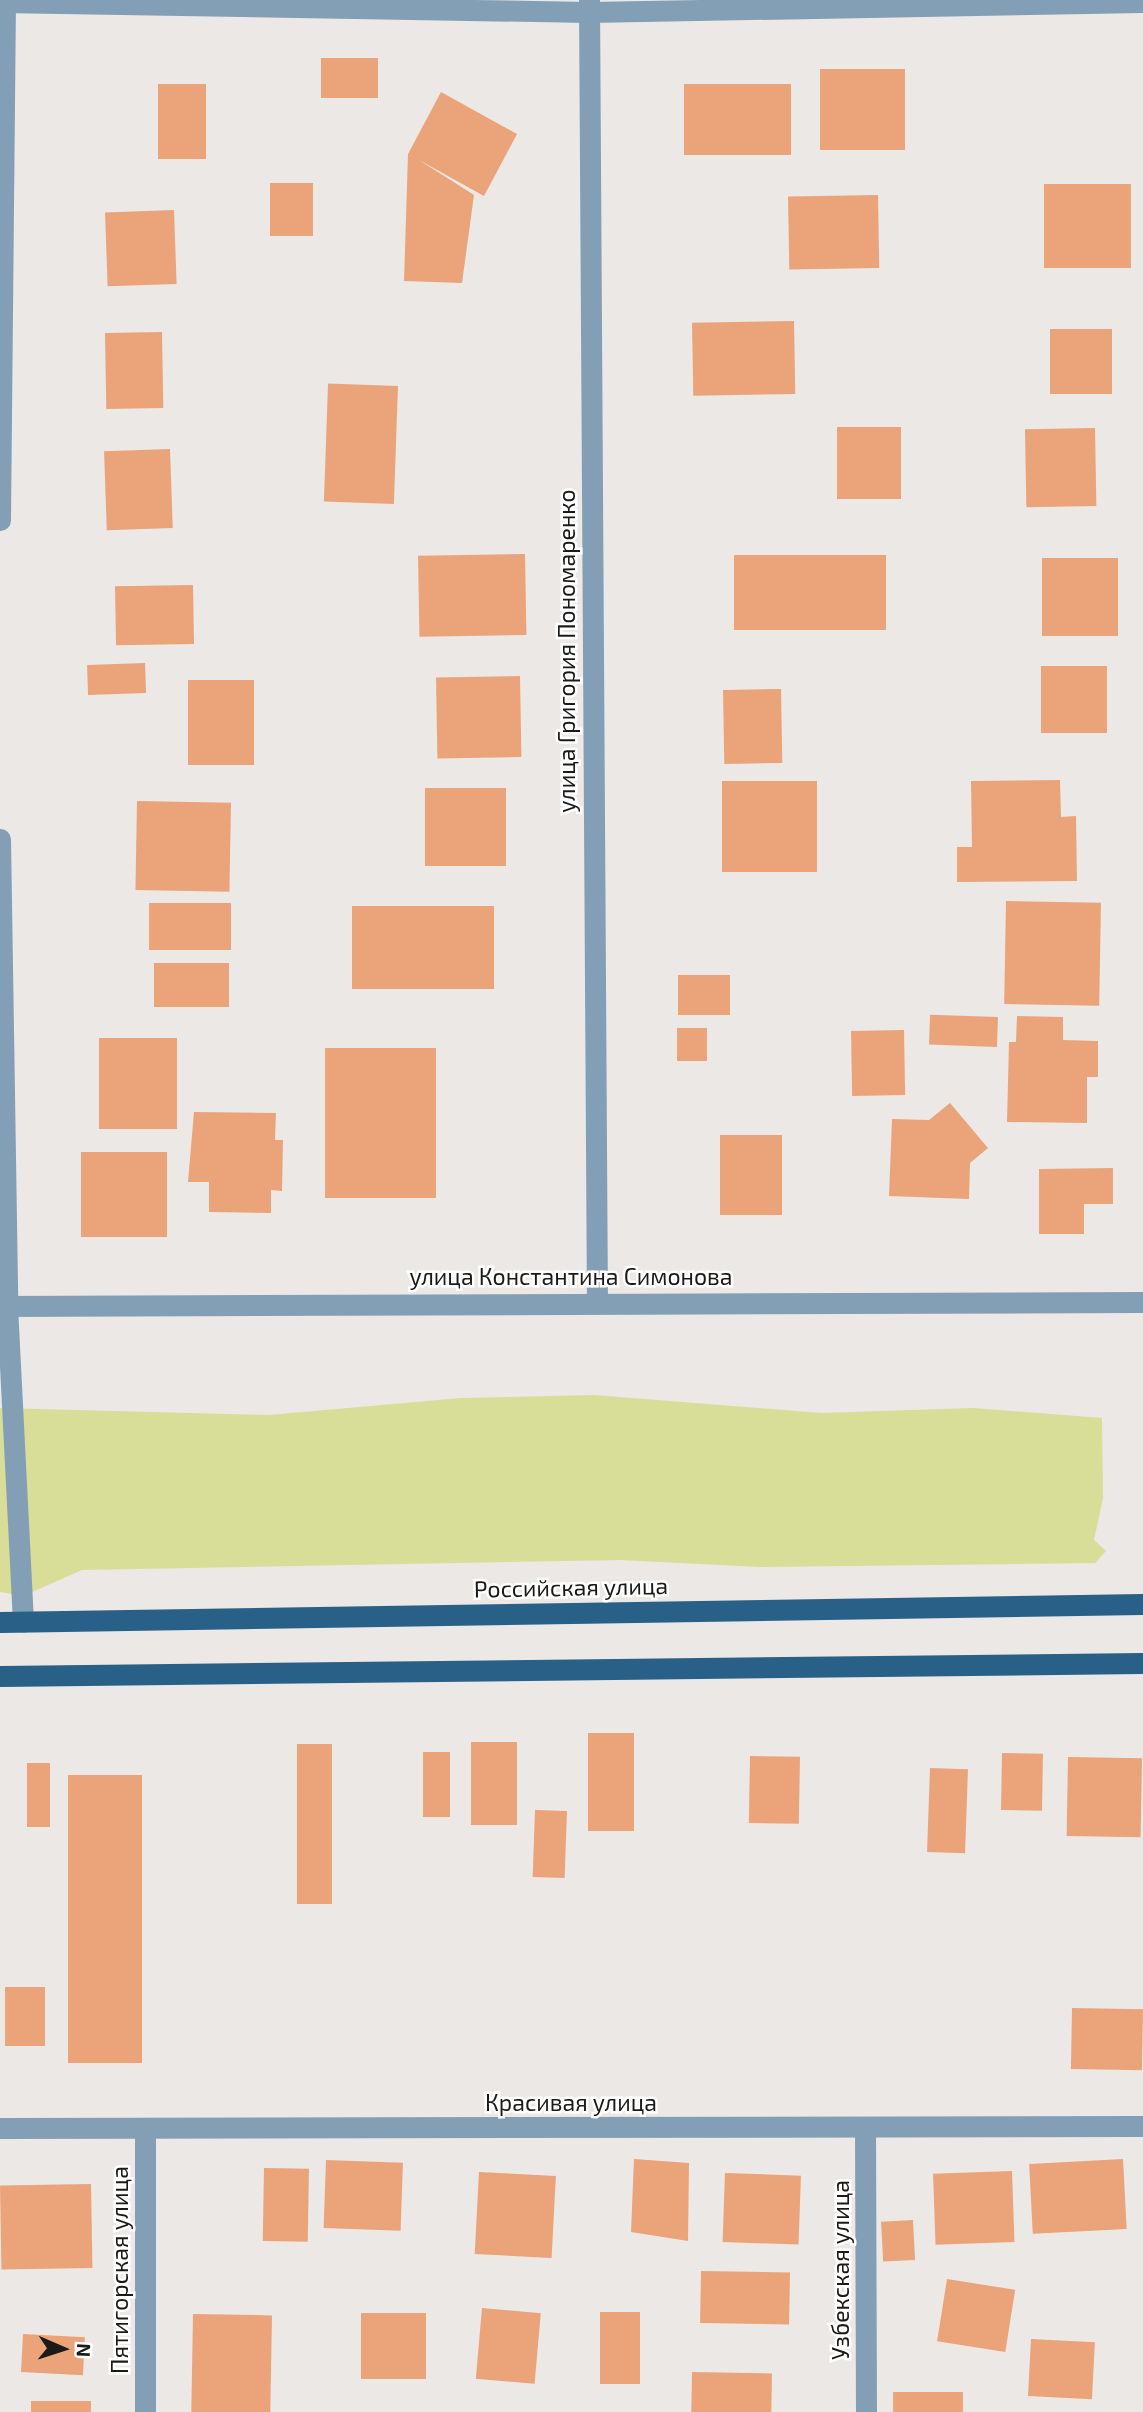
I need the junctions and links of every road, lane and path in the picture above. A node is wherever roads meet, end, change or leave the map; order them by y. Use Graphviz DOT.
graph roads {
  1 [pos="2,2"];
  2 [pos="1143,2"];
  3 [pos="589,6"];
  4 [pos="0,520"];
  5 [pos="0,839"];
  6 [pos="597,1301"];
  7 [pos="1143,1302"];
  8 [pos="3,1306"];
  9 [pos="1143,1604"];
  10 [pos="0,1622"];
  11 [pos="23,1622"];
  12 [pos="1143,1663"];
  13 [pos="0,1676"];
  14 [pos="1143,2126"];
  15 [pos="145,2128"];
  16 [pos="865,2128"];
  17 [pos="0,2129"];
  18 [pos="145,2412"];
  19 [pos="866,2412"];
  1 -- 3 [label="street"];
  1 -- 4 [label="street"];
  2 -- 3 [label="street"];
  3 -- 6 [label="street, улица Григория Пономаренко"];
  5 -- 8 [label="street"];
  6 -- 7 [label="street, улица Константина Симонова"];
  6 -- 8 [label="street, улица Константина Симонова"];
  8 -- 11 [label="street"];
  9 -- 11 [label="main road, Российская улица"];
  10 -- 11 [label="main road, Российская улица"];
  12 -- 13 [label="main road"];
  14 -- 16 [label="street, Красивая улица"];
  15 -- 16 [label="street, Красивая улица"];
  15 -- 17 [label="street, Красивая улица"];
  15 -- 18 [label="street, Пятигорская улица"];
  16 -- 19 [label="street, Узбекская улица"];
}
